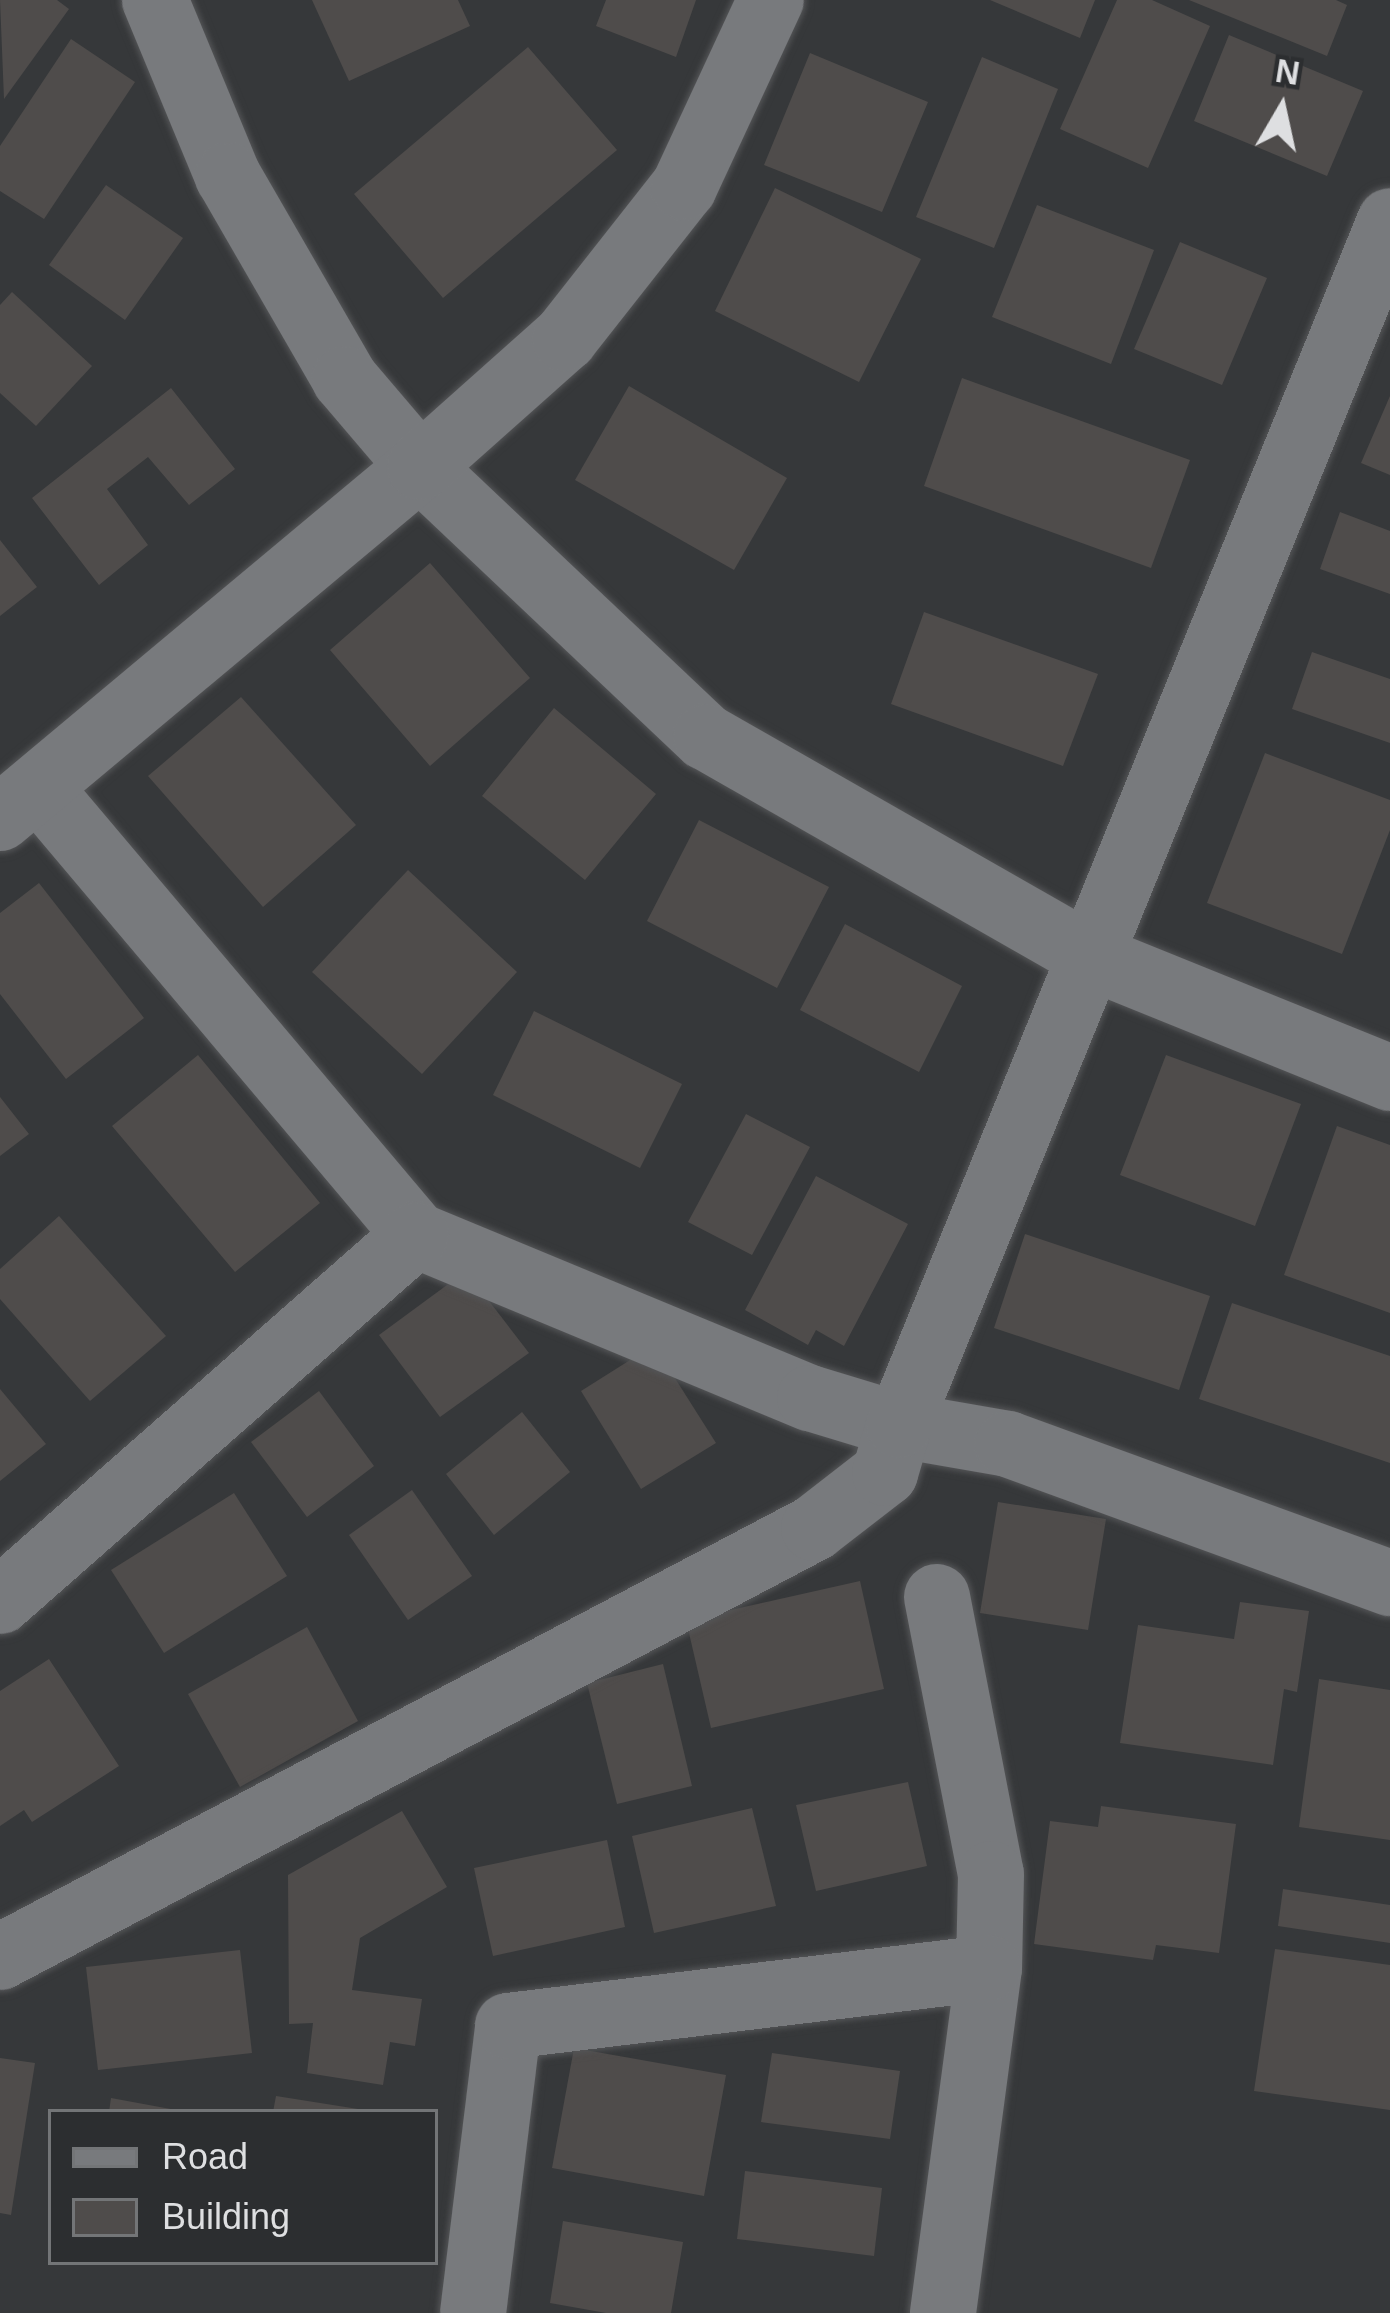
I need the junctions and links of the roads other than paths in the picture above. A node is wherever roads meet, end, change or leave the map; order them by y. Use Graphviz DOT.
graph roads {
  1 [pos="155,0"];
  2 [pos="771,0"];
  3 [pos="1390,220"];
  4 [pos="421,467"];
  5 [pos="19,802"];
  6 [pos="1091,957"];
  7 [pos="1390,1078"];
  8 [pos="416,1235"];
  9 [pos="892,1449"];
  10 [pos="1390,1583"];
  11 [pos="937,1597"];
  12 [pos="0,1601"];
  13 [pos="0,1957"];
  14 [pos="989,1968"];
  15 [pos="473,2313"];
  16 [pos="943,2313"];
  1 -- 4 [label="street"];
  2 -- 4 [label="street"];
  3 -- 6 [label="street"];
  4 -- 5 [label="street"];
  4 -- 6 [label="street"];
  5 -- 8 [label="street"];
  6 -- 7 [label="street"];
  6 -- 9 [label="street"];
  8 -- 9 [label="street"];
  8 -- 12 [label="street"];
  9 -- 10 [label="street"];
  9 -- 13 [label="street"];
  11 -- 14 [label="street"];
  14 -- 15 [label="street"];
  14 -- 16 [label="street"];
}
